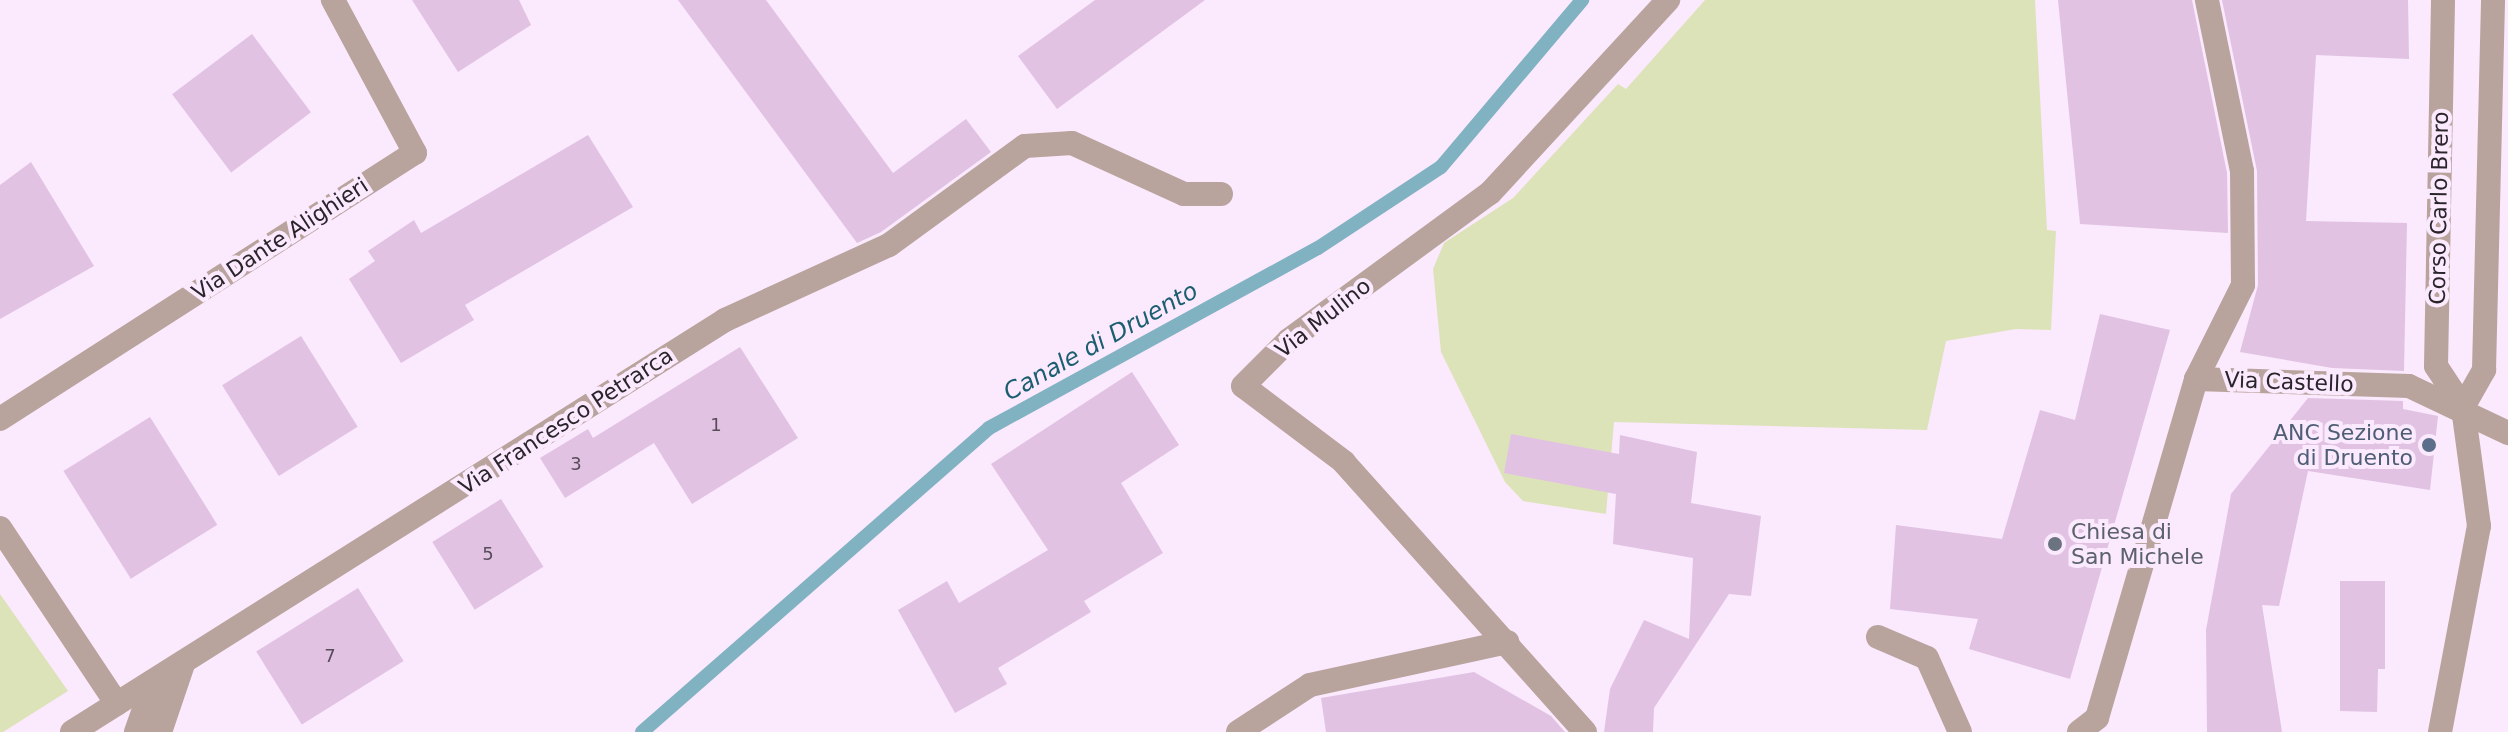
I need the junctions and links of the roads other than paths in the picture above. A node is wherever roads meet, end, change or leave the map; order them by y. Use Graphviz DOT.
graph roads {
  1 [pos="333,0"];
  2 [pos="2207,0"];
  3 [pos="2443,0"];
  4 [pos="2493,0"];
  5 [pos="1660,8"];
  6 [pos="1221,194"];
  7 [pos="2196,379"];
  8 [pos="2463,407"];
  9 [pos="0,419"];
  10 [pos="2508,433"];
  11 [pos="0,528"];
  12 [pos="1878,637"];
  13 [pos="1507,642"];
  14 [pos="183,664"];
  15 [pos="154,681"];
  16 [pos="117,704"];
  17 [pos="72,732"];
  18 [pos="136,732"];
  19 [pos="160,732"];
  20 [pos="1238,732"];
  21 [pos="1585,732"];
  22 [pos="1960,732"];
  23 [pos="2079,732"];
  24 [pos="2440,732"];
  1 -- 9 [label="street, Via Dante Alighieri"];
  2 -- 7 [label="street"];
  3 -- 8 [label="street, Corso Carlo Brero"];
  4 -- 8 [label="street"];
  5 -- 13 [label="street, Via Mulino"];
  6 -- 14 [label="street, Via Francesco Petrarca"];
  7 -- 8 [label="street, Via Castello"];
  7 -- 23 [label="street, Via Castello"];
  8 -- 10 [label="street, Via Castello"];
  8 -- 24 [label="street, Corso Carlo Brero"];
  11 -- 16 [label="street"];
  12 -- 22 [label="street"];
  13 -- 20 [label="street"];
  13 -- 21 [label="street, Via Mulino"];
  14 -- 15 [label="street, Via Francesco Petrarca"];
  14 -- 19 [label="street"];
  15 -- 16 [label="street, Via Francesco Petrarca"];
  15 -- 18 [label="street"];
  16 -- 17 [label="street, Via Francesco Petrarca"];
}
